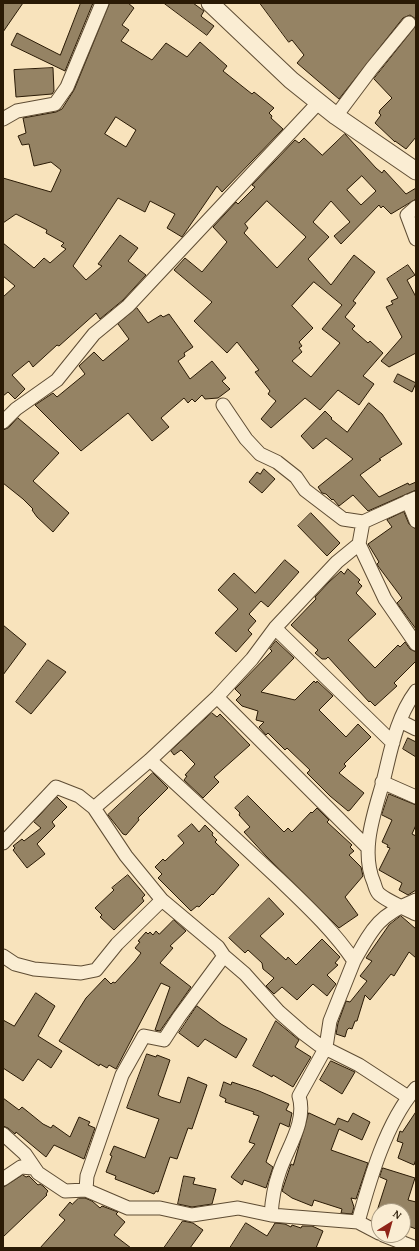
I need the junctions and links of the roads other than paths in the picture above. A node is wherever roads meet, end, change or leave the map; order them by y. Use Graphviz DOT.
graph roads {
  1 [pos="102,3"];
  2 [pos="213,4"];
  3 [pos="409,23"];
  4 [pos="319,102"];
  5 [pos="336,116"];
  6 [pos="3,119"];
  7 [pos="416,171"];
  8 [pos="416,207"];
  9 [pos="416,239"];
  10 [pos="223,405"];
  11 [pos="3,422"];
  12 [pos="412,499"];
  13 [pos="416,521"];
  14 [pos="363,522"];
  15 [pos="359,544"];
  16 [pos="275,628"];
  17 [pos="416,644"];
  18 [pos="416,691"];
  19 [pos="217,697"];
  20 [pos="400,721"];
  21 [pos="416,729"];
  22 [pos="393,743"];
  23 [pos="150,760"];
  24 [pos="382,782"];
  25 [pos="416,797"];
  26 [pos="94,808"];
  27 [pos="3,843"];
  28 [pos="368,848"];
  29 [pos="162,900"];
  30 [pos="416,900"];
  31 [pos="402,906"];
  32 [pos="416,914"];
  33 [pos="3,956"];
  34 [pos="224,956"];
  35 [pos="354,961"];
  36 [pos="326,1047"];
  37 [pos="412,1093"];
  38 [pos="3,1134"];
  39 [pos="33,1168"];
  40 [pos="3,1179"];
  41 [pos="86,1190"];
  42 [pos="271,1216"];
  43 [pos="358,1222"];
  44 [pos="371,1229"];
  45 [pos="404,1243"];
  46 [pos="416,1248"];
  1 -- 6 [label="street"];
  2 -- 4 [label="street"];
  3 -- 5 [label="street"];
  4 -- 5 [label="street"];
  4 -- 11 [label="street"];
  5 -- 7 [label="street"];
  8 -- 9 [label="street"];
  10 -- 14 [label="street"];
  12 -- 13 [label="street"];
  12 -- 14 [label="street"];
  14 -- 15 [label="street"];
  15 -- 16 [label="street"];
  15 -- 17 [label="street"];
  16 -- 19 [label="street"];
  16 -- 22 [label="street"];
  18 -- 20 [label="street"];
  19 -- 23 [label="street"];
  19 -- 28 [label="street"];
  20 -- 21 [label="street"];
  20 -- 22 [label="street"];
  22 -- 24 [label="street"];
  23 -- 26 [label="street"];
  23 -- 35 [label="street"];
  24 -- 25 [label="street"];
  24 -- 28 [label="street"];
  26 -- 27 [label="street"];
  26 -- 29 [label="street"];
  28 -- 31 [label="street"];
  29 -- 33 [label="street"];
  29 -- 34 [label="street"];
  30 -- 31 [label="street"];
  31 -- 32 [label="street"];
  31 -- 35 [label="street"];
  34 -- 36 [label="street"];
  34 -- 41 [label="street"];
  35 -- 36 [label="street"];
  36 -- 37 [label="street"];
  36 -- 42 [label="street"];
  37 -- 43 [label="street"];
  38 -- 39 [label="street"];
  39 -- 40 [label="street"];
  39 -- 41 [label="street"];
  41 -- 42 [label="street"];
  42 -- 43 [label="street"];
  43 -- 44 [label="street"];
  45 -- 46 [label="street"];
}
